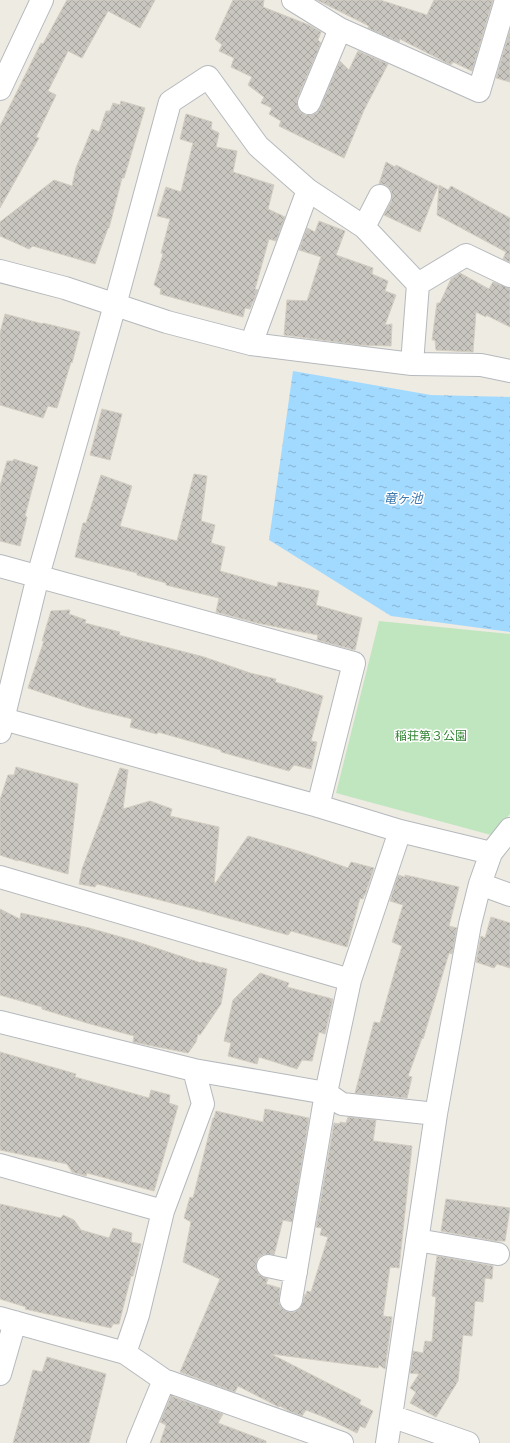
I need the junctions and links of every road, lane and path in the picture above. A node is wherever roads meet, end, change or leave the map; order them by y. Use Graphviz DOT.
graph roads {
  1 [pos="42,0"];
  2 [pos="293,0"];
  3 [pos="506,0"];
  4 [pos="340,29"];
  5 [pos="0,89"];
  6 [pos="309,103"];
  7 [pos="308,190"];
  8 [pos="380,196"];
  9 [pos="364,227"];
  10 [pos="0,271"];
  11 [pos="510,276"];
  12 [pos="418,284"];
  13 [pos="115,305"];
  14 [pos="251,344"];
  15 [pos="412,364"];
  16 [pos="510,371"];
  17 [pos="0,566"];
  18 [pos="38,576"];
  19 [pos="1,723"];
  20 [pos="318,806"];
  21 [pos="510,829"];
  22 [pos="400,831"];
  23 [pos="491,853"];
  24 [pos="0,877"];
  25 [pos="480,884"];
  26 [pos="510,895"];
  27 [pos="350,980"];
  28 [pos="0,1022"];
  29 [pos="194,1070"];
  30 [pos="326,1093"];
  31 [pos="436,1114"];
  32 [pos="0,1165"];
  33 [pos="163,1211"];
  34 [pos="417,1240"];
  35 [pos="498,1254"];
  36 [pos="268,1266"];
  37 [pos="296,1272"];
  38 [pos="291,1300"];
  39 [pos="7,1320"];
  40 [pos="126,1353"];
  41 [pos="0,1374"];
  42 [pos="164,1380"];
  43 [pos="391,1416"];
  44 [pos="138,1443"];
  45 [pos="342,1443"];
  46 [pos="387,1443"];
  47 [pos="468,1443"];
  1 -- 5 [label="street"];
  2 -- 4 [label="street"];
  3 -- 4 [label="street"];
  4 -- 6 [label="street"];
  7 -- 9 [label="street"];
  7 -- 13 [label="street"];
  7 -- 14 [label="street"];
  8 -- 9 [label="street"];
  9 -- 12 [label="street"];
  10 -- 13 [label="street"];
  11 -- 12 [label="street"];
  12 -- 15 [label="street"];
  13 -- 14 [label="street"];
  13 -- 18 [label="street"];
  14 -- 15 [label="street"];
  15 -- 16 [label="street"];
  17 -- 18 [label="street"];
  18 -- 19 [label="street"];
  18 -- 20 [label="street"];
  19 -- 20 [label="street"];
  20 -- 22 [label="street"];
  21 -- 23 [label="street"];
  22 -- 23 [label="street"];
  22 -- 27 [label="street"];
  23 -- 25 [label="street"];
  24 -- 27 [label="street"];
  25 -- 26 [label="street"];
  25 -- 31 [label="street"];
  27 -- 30 [label="street"];
  28 -- 29 [label="street"];
  29 -- 30 [label="street"];
  29 -- 33 [label="street"];
  30 -- 31 [label="street"];
  30 -- 37 [label="street"];
  31 -- 34 [label="street"];
  32 -- 33 [label="street"];
  33 -- 40 [label="street"];
  34 -- 35 [label="street"];
  34 -- 43 [label="street"];
  36 -- 37 [label="street"];
  37 -- 38 [label="street"];
  39 -- 40 [label="street"];
  39 -- 41 [label="street"];
  40 -- 42 [label="street"];
  42 -- 44 [label="street"];
  42 -- 45 [label="street"];
  43 -- 46 [label="street"];
  43 -- 47 [label="street"];
}
